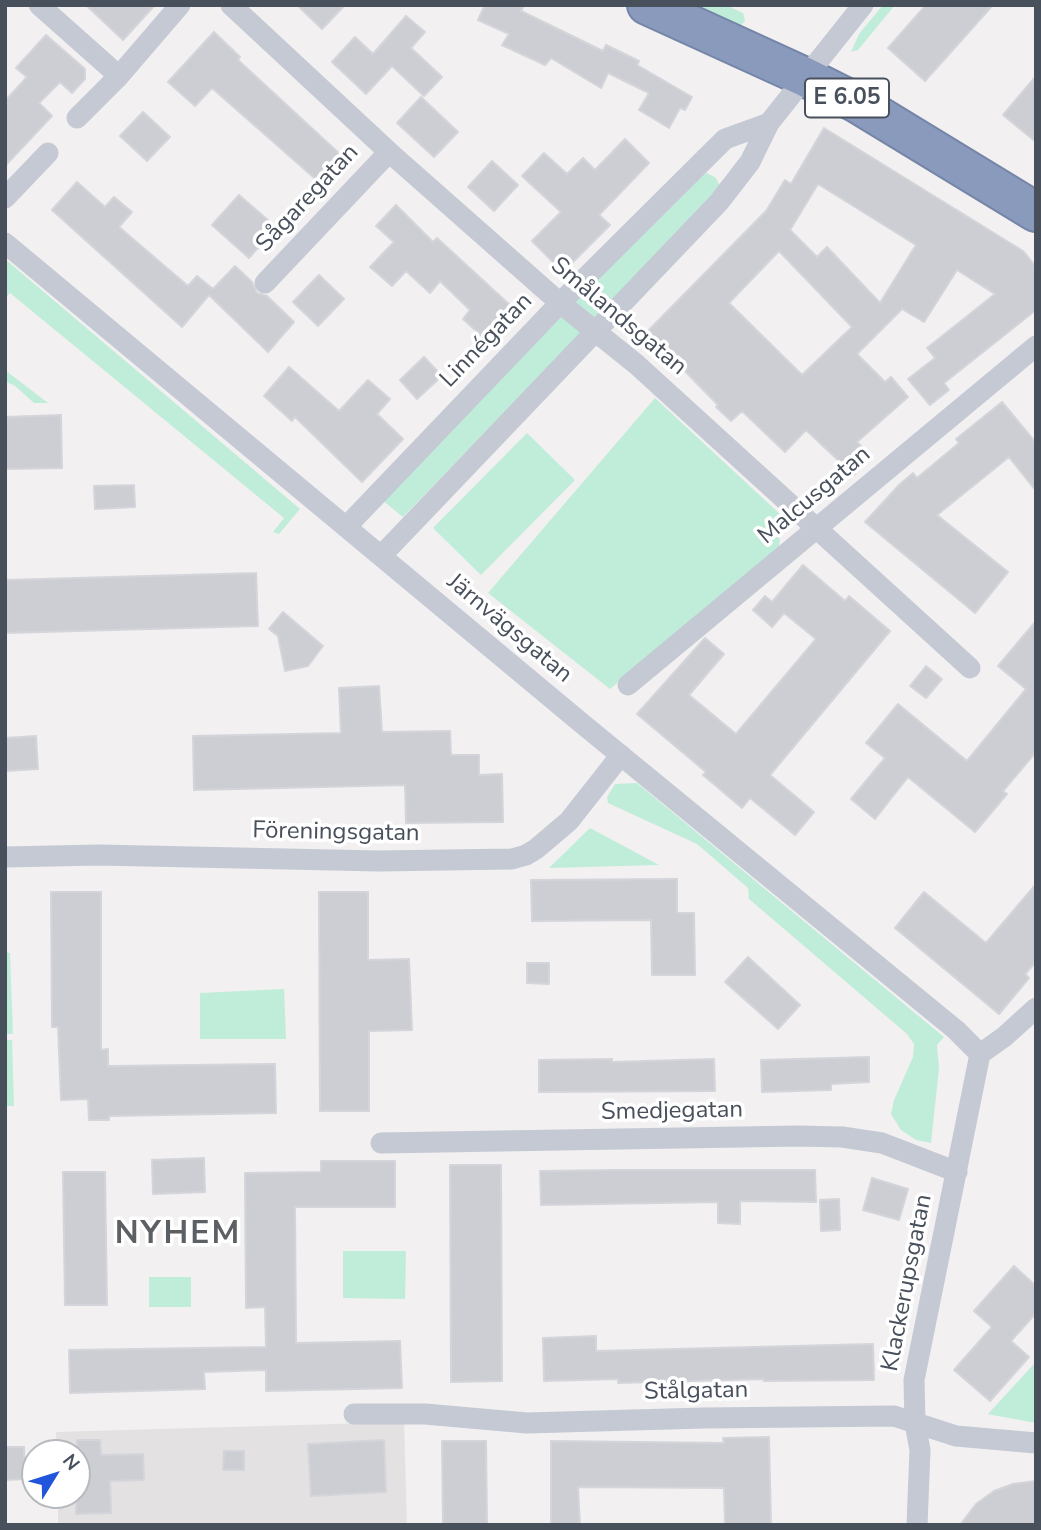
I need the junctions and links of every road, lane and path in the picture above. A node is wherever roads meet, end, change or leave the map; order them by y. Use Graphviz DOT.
graph roads {
  1 [pos="39,5"];
  2 [pos="180,5"];
  3 [pos="231,5"];
  4 [pos="647,5"];
  5 [pos="863,5"];
  6 [pos="119,76"];
  7 [pos="805,77"];
  8 [pos="77,118"];
  9 [pos="769,123"];
  10 [pos="389,152"];
  11 [pos="48,153"];
  12 [pos="5,198"];
  13 [pos="1036,212"];
  14 [pos="5,243"];
  15 [pos="264,283"];
  16 [pos="560,303"];
  17 [pos="596,333"];
  18 [pos="1036,346"];
  19 [pos="346,527"];
  20 [pos="817,528"];
  21 [pos="381,556"];
  22 [pos="970,668"];
  23 [pos="628,685"];
  24 [pos="621,755"];
  25 [pos="5,857"];
  26 [pos="1036,1008"];
  27 [pos="980,1054"];
  28 [pos="381,1143"];
  29 [pos="957,1172"];
  30 [pos="355,1414"];
  31 [pos="915,1423"];
  32 [pos="1036,1443"];
  33 [pos="917,1525"];
  1 -- 6 [label="street"];
  2 -- 6 [label="street"];
  3 -- 10 [label="street, Smålandsgatan"];
  4 -- 7 [label="highway, E 6.05"];
  5 -- 7 [label="street"];
  6 -- 8 [label="street"];
  7 -- 9 [label="street"];
  7 -- 13 [label="highway, E 6.05"];
  9 -- 16 [label="street, Linnégatan"];
  9 -- 17 [label="street"];
  10 -- 15 [label="street, Sågaregatan"];
  10 -- 16 [label="street, Smålandsgatan"];
  11 -- 12 [label="street"];
  14 -- 19 [label="street, Järnvägsgatan"];
  16 -- 17 [label="street, Smålandsgatan"];
  16 -- 19 [label="street, Linnégatan"];
  17 -- 20 [label="street, Smålandsgatan"];
  17 -- 21 [label="street"];
  18 -- 20 [label="street, Malcusgatan"];
  19 -- 21 [label="street, Järnvägsgatan"];
  20 -- 22 [label="street, Smålandsgatan"];
  20 -- 23 [label="street, Malcusgatan"];
  21 -- 24 [label="street, Järnvägsgatan"];
  24 -- 25 [label="street, Föreningsgatan"];
  24 -- 27 [label="street, Järnvägsgatan"];
  26 -- 27 [label="street"];
  27 -- 29 [label="street, Klackerupsgatan"];
  28 -- 29 [label="street, Smedjegatan"];
  29 -- 31 [label="street, Klackerupsgatan"];
  30 -- 31 [label="street, Stålgatan"];
  31 -- 32 [label="street, Stålgatan"];
  31 -- 33 [label="street, Klackerupsgatan"];
}
